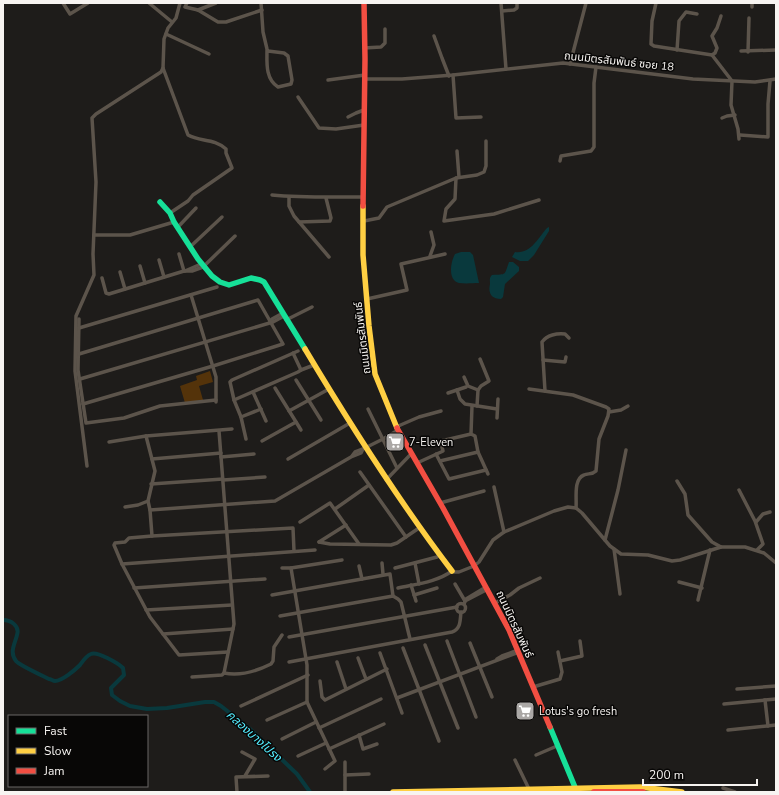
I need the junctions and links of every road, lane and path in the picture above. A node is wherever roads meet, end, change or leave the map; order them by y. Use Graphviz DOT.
graph roads {
  1 [pos="63,3"];
  2 [pos="88,3"];
  3 [pos="149,3"];
  4 [pos="180,3"];
  5 [pos="186,3"];
  6 [pos="216,3"];
  7 [pos="261,3"];
  8 [pos="364,3"];
  9 [pos="501,3"];
  10 [pos="517,3"];
  11 [pos="586,3"];
  12 [pos="656,3"];
  13 [pos="198,10"];
  14 [pos="262,10"];
  15 [pos="502,11"];
  16 [pos="697,14"];
  17 [pos="721,16"];
  18 [pos="749,18"];
  19 [pos="172,22"];
  20 [pos="385,29"];
  21 [pos="166,34"];
  22 [pos="434,36"];
  23 [pos="364,48"];
  24 [pos="266,49"];
  25 [pos="677,50"];
  26 [pos="776,50"];
  27 [pos="741,51"];
  28 [pos="748,52"];
  29 [pos="209,54"];
  30 [pos="712,55"];
  31 [pos="570,64"];
  32 [pos="596,67"];
  33 [pos="163,68"];
  34 [pos="506,69"];
  35 [pos="451,75"];
  36 [pos="365,77"];
  37 [pos="776,79"];
  38 [pos="328,80"];
  39 [pos="732,81"];
  40 [pos="770,81"];
  41 [pos="298,97"];
  42 [pos="364,110"];
  43 [pos="735,115"];
  44 [pos="348,117"];
  45 [pos="481,117"];
  46 [pos="722,118"];
  47 [pos="364,125"];
  48 [pos="486,141"];
  49 [pos="457,151"];
  50 [pos="560,161"];
  51 [pos="458,177"];
  52 [pos="272,195"];
  53 [pos="289,197"];
  54 [pos="364,197"];
  55 [pos="326,198"];
  56 [pos="539,200"];
  57 [pos="160,202"];
  58 [pos="196,208"];
  59 [pos="170,213"];
  60 [pos="222,217"];
  61 [pos="364,221"];
  62 [pos="174,222"];
  63 [pos="299,222"];
  64 [pos="178,227"];
  65 [pos="431,232"];
  66 [pos="94,235"];
  67 [pos="235,236"];
  68 [pos="190,247"];
  69 [pos="179,254"];
  70 [pos="445,254"];
  71 [pos="329,256"];
  72 [pos="430,256"];
  73 [pos="159,260"];
  74 [pos="202,265"];
  75 [pos="140,266"];
  76 [pos="184,271"];
  77 [pos="120,272"];
  78 [pos="164,277"];
  79 [pos="102,278"];
  80 [pos="145,283"];
  81 [pos="217,287"];
  82 [pos="125,289"];
  83 [pos="191,295"];
  84 [pos="367,299"];
  85 [pos="312,307"];
  86 [pos="285,316"];
  87 [pos="198,318"];
  88 [pos="79,319"];
  89 [pos="270,322"];
  90 [pos="79,328"];
  91 [pos="569,338"];
  92 [pos="206,341"];
  93 [pos="298,351"];
  94 [pos="293,353"];
  95 [pos="79,354"];
  96 [pos="566,357"];
  97 [pos="480,359"];
  98 [pos="543,360"];
  99 [pos="313,364"];
  100 [pos="213,366"];
  101 [pos="300,370"];
  102 [pos="464,377"];
  103 [pos="80,379"];
  104 [pos="296,380"];
  105 [pos="466,387"];
  106 [pos="275,388"];
  107 [pos="328,388"];
  108 [pos="529,389"];
  109 [pos="457,390"];
  110 [pos="478,390"];
  111 [pos="545,390"];
  112 [pos="253,392"];
  113 [pos="448,393"];
  114 [pos="498,399"];
  115 [pos="234,400"];
  116 [pos="309,400"];
  117 [pos="83,404"];
  118 [pos="475,406"];
  119 [pos="628,406"];
  120 [pos="261,409"];
  121 [pos="368,409"];
  122 [pos="497,409"];
  123 [pos="289,411"];
  124 [pos="441,411"];
  125 [pos="609,412"];
  126 [pos="241,417"];
  127 [pos="497,418"];
  128 [pos="321,420"];
  129 [pos="266,421"];
  130 [pos="296,422"];
  131 [pos="350,423"];
  132 [pos="232,429"];
  133 [pos="300,430"];
  134 [pos="398,430"];
  135 [pos="219,431"];
  136 [pos="471,434"];
  137 [pos="146,436"];
  138 [pos="246,439"];
  139 [pos="384,439"];
  140 [pos="262,441"];
  141 [pos="109,442"];
  142 [pos="364,449"];
  143 [pos="626,450"];
  144 [pos="478,452"];
  145 [pos="254,454"];
  146 [pos="411,454"];
  147 [pos="436,454"];
  148 [pos="221,455"];
  149 [pos="152,459"];
  150 [pos="288,459"];
  151 [pos="440,461"];
  152 [pos="417,463"];
  153 [pos="87,466"];
  154 [pos="397,468"];
  155 [pos="360,472"];
  156 [pos="265,477"];
  157 [pos="223,480"];
  158 [pos="386,480"];
  159 [pos="677,482"];
  160 [pos="151,484"];
  161 [pos="369,485"];
  162 [pos="494,487"];
  163 [pos="739,490"];
  164 [pos="484,491"];
  165 [pos="148,501"];
  166 [pos="440,503"];
  167 [pos="225,505"];
  168 [pos="125,507"];
  169 [pos="576,508"];
  170 [pos="335,509"];
  171 [pos="150,510"];
  172 [pos="770,512"];
  173 [pos="300,522"];
  174 [pos="756,522"];
  175 [pos="346,524"];
  176 [pos="419,528"];
  177 [pos="227,531"];
  178 [pos="504,532"];
  179 [pos="152,536"];
  180 [pos="406,537"];
  181 [pos="605,540"];
  182 [pos="359,544"];
  183 [pos="721,547"];
  184 [pos="614,549"];
  185 [pos="315,550"];
  186 [pos="710,550"];
  187 [pos="757,550"];
  188 [pos="294,551"];
  189 [pos="229,557"];
  190 [pos="437,557"];
  191 [pos="342,560"];
  192 [pos="382,563"];
  193 [pos="414,563"];
  194 [pos="776,563"];
  195 [pos="122,564"];
  196 [pos="359,566"];
  197 [pos="474,566"];
  198 [pos="282,568"];
  199 [pos="291,568"];
  200 [pos="395,568"];
  201 [pos="452,571"];
  202 [pos="383,574"];
  203 [pos="540,578"];
  204 [pos="266,579"];
  205 [pos="362,579"];
  206 [pos="230,581"];
  207 [pos="679,582"];
  208 [pos="419,584"];
  209 [pos="455,584"];
  210 [pos="411,585"];
  211 [pos="134,588"];
  212 [pos="398,588"];
  213 [pos="437,588"];
  214 [pos="487,588"];
  215 [pos="702,588"];
  216 [pos="295,591"];
  217 [pos="620,594"];
  218 [pos="272,595"];
  219 [pos="414,595"];
  220 [pos="392,596"];
  221 [pos="698,600"];
  222 [pos="416,601"];
  223 [pos="464,602"];
  224 [pos="495,603"];
  225 [pos="232,605"];
  226 [pos="457,607"];
  227 [pos="146,610"];
  228 [pos="461,612"];
  229 [pos="299,613"];
  230 [pos="280,616"];
  231 [pos="405,616"];
  232 [pos="233,629"];
  233 [pos="163,634"];
  234 [pos="302,634"];
  235 [pos="282,635"];
  236 [pos="289,637"];
  237 [pos="410,639"];
  238 [pos="447,641"];
  239 [pos="580,641"];
  240 [pos="470,643"];
  241 [pos="425,645"];
  242 [pos="403,648"];
  243 [pos="518,651"];
  244 [pos="228,652"];
  245 [pos="558,652"];
  246 [pos="380,653"];
  247 [pos="306,658"];
  248 [pos="358,658"];
  249 [pos="560,661"];
  250 [pos="289,662"];
  251 [pos="336,662"];
  252 [pos="480,666"];
  253 [pos="387,669"];
  254 [pos="224,673"];
  255 [pos="459,674"];
  256 [pos="308,675"];
  257 [pos="192,677"];
  258 [pos="366,679"];
  259 [pos="320,681"];
  260 [pos="440,682"];
  261 [pos="776,686"];
  262 [pos="533,687"];
  263 [pos="737,688"];
  264 [pos="346,689"];
  265 [pos="420,690"];
  266 [pos="492,697"];
  267 [pos="397,698"];
  268 [pos="381,699"];
  269 [pos="776,699"];
  270 [pos="765,700"];
  271 [pos="307,702"];
  272 [pos="724,704"];
  273 [pos="241,706"];
  274 [pos="402,713"];
  275 [pos="476,717"];
  276 [pos="267,720"];
  277 [pos="316,722"];
  278 [pos="384,724"];
  279 [pos="776,725"];
  280 [pos="768,726"];
  281 [pos="319,728"];
  282 [pos="458,728"];
  283 [pos="728,730"];
  284 [pos="358,735"];
  285 [pos="282,739"];
  286 [pos="439,741"];
  287 [pos="326,743"];
  288 [pos="377,744"];
  289 [pos="557,746"];
  290 [pos="329,749"];
  291 [pos="242,752"];
  292 [pos="536,755"];
  293 [pos="298,756"];
  294 [pos="515,760"];
  295 [pos="345,762"];
  296 [pos="325,769"];
  297 [pos="370,774"];
  298 [pos="345,775"];
  299 [pos="245,776"];
  300 [pos="268,776"];
  301 [pos="599,787"];
  302 [pos="548,788"];
  303 [pos="724,788"];
  304 [pos="505,789"];
  305 [pos="530,789"];
  306 [pos="642,789"];
  307 [pos="576,790"];
  308 [pos="237,792"];
  309 [pos="345,792"];
  310 [pos="393,792"];
  311 [pos="516,792"];
  312 [pos="559,792"];
  313 [pos="590,792"];
  314 [pos="594,792"];
  315 [pos="632,792"];
  316 [pos="682,792"];
  317 [pos="735,792"];
  1 -- 2 [label="street"];
  3 -- 19 [label="street"];
  4 -- 19 [label="street"];
  5 -- 13 [label="street"];
  6 -- 13 [label="street"];
  7 -- 14 [label="street"];
  8 -- 23 [label="street, ถนนมิตรสัมพันธ์"];
  9 -- 15 [label="street"];
  10 -- 15 [label="street"];
  11 -- 31 [label="street"];
  12 -- 25 [label="street"];
  13 -- 14 [label="street"];
  14 -- 24 [label="street"];
  15 -- 34 [label="street"];
  16 -- 25 [label="street"];
  17 -- 30 [label="street"];
  18 -- 28 [label="street"];
  19 -- 21 [label="street"];
  20 -- 23 [label="street"];
  21 -- 29 [label="street"];
  21 -- 33 [label="street"];
  22 -- 35 [label="street"];
  23 -- 36 [label="street, ถนนมิตรสัมพันธ์"];
  24 -- 24 [label="street"];
  25 -- 30 [label="street"];
  26 -- 28 [label="street"];
  27 -- 28 [label="street"];
  30 -- 39 [label="street"];
  31 -- 32 [label="street, ถนนมิตรสัมพันธ์ ซอย 18"];
  31 -- 34 [label="street, ถนนมิตรสัมพันธ์ ซอย 18"];
  32 -- 39 [label="street, ถนนมิตรสัมพันธ์ ซอย 18"];
  32 -- 50 [label="street"];
  33 -- 59 [label="street"];
  33 -- 66 [label="street"];
  34 -- 35 [label="street, ถนนมิตรสัมพันธ์ ซอย 18"];
  35 -- 36 [label="street, ถนนมิตรสัมพันธ์ ซอย 18"];
  35 -- 45 [label="street"];
  36 -- 38 [label="street, ถนนมิตรสัมพันธ์ ซอย 18"];
  36 -- 42 [label="street, ถนนมิตรสัมพันธ์"];
  37 -- 40 [label="street, ถนนมิตรสัมพันธ์ ซอย 18"];
  39 -- 40 [label="street, ถนนมิตรสัมพันธ์ ซอย 18"];
  39 -- 43 [label="street"];
  40 -- 43 [label="street"];
  41 -- 47 [label="street"];
  42 -- 44 [label="street"];
  42 -- 47 [label="street, ถนนมิตรสัมพันธ์"];
  43 -- 46 [label="street"];
  47 -- 54 [label="street, ถนนมิตรสัมพันธ์"];
  48 -- 51 [label="street"];
  49 -- 51 [label="street"];
  51 -- 56 [label="street"];
  51 -- 61 [label="street"];
  52 -- 53 [label="street"];
  53 -- 55 [label="street"];
  53 -- 63 [label="street"];
  54 -- 55 [label="street"];
  54 -- 61 [label="street, ถนนมิตรสัมพันธ์"];
  55 -- 63 [label="street"];
  57 -- 59 [label="street"];
  58 -- 64 [label="street"];
  59 -- 62 [label="street"];
  60 -- 68 [label="street"];
  61 -- 84 [label="street, ถนนมิตรสัมพันธ์"];
  62 -- 64 [label="street"];
  62 -- 66 [label="street"];
  63 -- 71 [label="street"];
  64 -- 68 [label="street"];
  65 -- 72 [label="street"];
  66 -- 153 [label="street"];
  67 -- 74 [label="street"];
  68 -- 74 [label="street"];
  69 -- 76 [label="street"];
  70 -- 72 [label="street"];
  72 -- 84 [label="street"];
  73 -- 78 [label="street"];
  74 -- 76 [label="street"];
  74 -- 86 [label="street"];
  75 -- 80 [label="street"];
  76 -- 78 [label="street"];
  77 -- 82 [label="street"];
  78 -- 80 [label="street"];
  79 -- 82 [label="street"];
  80 -- 82 [label="street"];
  81 -- 83 [label="street"];
  83 -- 87 [label="street"];
  83 -- 90 [label="street"];
  84 -- 134 [label="street, ถนนมิตรสัมพันธ์"];
  85 -- 86 [label="street"];
  86 -- 89 [label="street"];
  86 -- 99 [label="street"];
  87 -- 89 [label="street"];
  87 -- 92 [label="street"];
  87 -- 95 [label="street"];
  88 -- 90 [label="street"];
  89 -- 92 [label="street"];
  89 -- 100 [label="street"];
  90 -- 95 [label="street"];
  91 -- 98 [label="street"];
  92 -- 100 [label="street"];
  92 -- 103 [label="street"];
  93 -- 94 [label="street"];
  94 -- 101 [label="street"];
  94 -- 115 [label="street"];
  95 -- 103 [label="street"];
  96 -- 98 [label="street"];
  97 -- 110 [label="street"];
  98 -- 111 [label="street"];
  99 -- 101 [label="street"];
  99 -- 107 [label="street"];
  100 -- 117 [label="street"];
  100 -- 117 [label="street"];
  101 -- 112 [label="street"];
  102 -- 110 [label="street"];
  103 -- 117 [label="street"];
  104 -- 116 [label="street"];
  105 -- 109 [label="street"];
  106 -- 123 [label="street"];
  107 -- 116 [label="street"];
  107 -- 131 [label="street"];
  108 -- 111 [label="street"];
  109 -- 113 [label="street"];
  109 -- 118 [label="street"];
  110 -- 118 [label="street"];
  111 -- 125 [label="street"];
  112 -- 115 [label="street"];
  112 -- 120 [label="street"];
  114 -- 122 [label="street"];
  115 -- 126 [label="street"];
  116 -- 123 [label="street"];
  116 -- 128 [label="street"];
  118 -- 122 [label="street"];
  118 -- 136 [label="street"];
  119 -- 125 [label="street"];
  120 -- 126 [label="street"];
  120 -- 129 [label="street"];
  121 -- 139 [label="street"];
  122 -- 127 [label="street"];
  123 -- 130 [label="street"];
  124 -- 134 [label="street"];
  125 -- 169 [label="street"];
  126 -- 138 [label="street"];
  130 -- 133 [label="street"];
  130 -- 140 [label="street"];
  131 -- 142 [label="street"];
  131 -- 150 [label="street"];
  132 -- 135 [label="street"];
  134 -- 139 [label="street"];
  134 -- 146 [label="street, ถนนมิตรสัมพันธ์"];
  135 -- 137 [label="street"];
  135 -- 148 [label="street"];
  136 -- 144 [label="street"];
  136 -- 147 [label="street"];
  137 -- 141 [label="street"];
  137 -- 149 [label="street"];
  139 -- 142 [label="street"];
  139 -- 154 [label="street"];
  142 -- 158 [label="street"];
  142 -- 167 [label="street"];
  143 -- 181 [label="street"];
  144 -- 151 [label="street"];
  144 -- 151 [label="street"];
  145 -- 148 [label="street"];
  146 -- 152 [label="street, ถนนมิตรสัมพันธ์"];
  146 -- 154 [label="street"];
  147 -- 151 [label="street"];
  147 -- 152 [label="street"];
  148 -- 149 [label="street"];
  148 -- 157 [label="street"];
  149 -- 160 [label="street"];
  152 -- 166 [label="street, ถนนมิตรสัมพันธ์"];
  154 -- 158 [label="street"];
  155 -- 161 [label="street"];
  156 -- 157 [label="street"];
  157 -- 160 [label="street"];
  157 -- 167 [label="street"];
  158 -- 176 [label="street"];
  159 -- 183 [label="street"];
  160 -- 165 [label="street"];
  161 -- 170 [label="street"];
  161 -- 180 [label="street"];
  162 -- 178 [label="street"];
  163 -- 174 [label="street"];
  164 -- 166 [label="street"];
  165 -- 168 [label="street"];
  165 -- 171 [label="street"];
  166 -- 197 [label="street, ถนนมิตรสัมพันธ์"];
  167 -- 171 [label="street"];
  167 -- 177 [label="street"];
  169 -- 178 [label="street"];
  169 -- 181 [label="street"];
  170 -- 173 [label="street"];
  170 -- 175 [label="street"];
  171 -- 179 [label="street"];
  172 -- 174 [label="street"];
  174 -- 187 [label="street"];
  175 -- 182 [label="street"];
  175 -- 182 [label="street"];
  176 -- 180 [label="street"];
  176 -- 201 [label="street"];
  177 -- 179 [label="street"];
  177 -- 188 [label="street"];
  177 -- 189 [label="street"];
  178 -- 197 [label="street"];
  179 -- 195 [label="street"];
  180 -- 182 [label="street"];
  181 -- 184 [label="street"];
  183 -- 186 [label="street"];
  183 -- 187 [label="street"];
  184 -- 186 [label="street"];
  184 -- 217 [label="street"];
  185 -- 188 [label="street"];
  186 -- 215 [label="street"];
  187 -- 194 [label="street"];
  188 -- 189 [label="street"];
  189 -- 195 [label="street"];
  189 -- 206 [label="street"];
  190 -- 193 [label="street"];
  191 -- 199 [label="street"];
  192 -- 202 [label="street"];
  193 -- 200 [label="street"];
  193 -- 208 [label="street"];
  195 -- 211 [label="street"];
  196 -- 205 [label="street"];
  197 -- 201 [label="street"];
  197 -- 214 [label="street, ถนนมิตรสัมพันธ์"];
  198 -- 199 [label="street"];
  199 -- 216 [label="street"];
  201 -- 208 [label="street"];
  202 -- 205 [label="street"];
  202 -- 220 [label="street"];
  203 -- 224 [label="street"];
  204 -- 206 [label="street"];
  205 -- 216 [label="street"];
  206 -- 211 [label="street"];
  206 -- 225 [label="street"];
  207 -- 215 [label="street"];
  208 -- 210 [label="street"];
  209 -- 223 [label="street"];
  210 -- 212 [label="street"];
  210 -- 219 [label="street"];
  211 -- 227 [label="street"];
  213 -- 219 [label="street"];
  214 -- 223 [label="street"];
  214 -- 224 [label="street, ถนนมิตรสัมพันธ์"];
  215 -- 221 [label="street"];
  216 -- 218 [label="street"];
  216 -- 229 [label="street"];
  219 -- 222 [label="street"];
  220 -- 229 [label="street"];
  220 -- 231 [label="street"];
  223 -- 226 [label="street"];
  223 -- 228 [label="street"];
  224 -- 243 [label="street, ถนนมิตรสัมพันธ์"];
  225 -- 227 [label="street"];
  225 -- 232 [label="street"];
  226 -- 228 [label="street"];
  226 -- 231 [label="street"];
  227 -- 233 [label="street"];
  228 -- 237 [label="street"];
  229 -- 230 [label="street"];
  229 -- 234 [label="street"];
  231 -- 234 [label="street"];
  231 -- 237 [label="street"];
  232 -- 233 [label="street"];
  232 -- 244 [label="street"];
  233 -- 244 [label="street"];
  234 -- 236 [label="street"];
  234 -- 247 [label="street"];
  235 -- 254 [label="street"];
  237 -- 247 [label="street"];
  238 -- 255 [label="street"];
  239 -- 249 [label="street"];
  240 -- 252 [label="street"];
  241 -- 260 [label="street"];
  242 -- 265 [label="street"];
  243 -- 252 [label="street"];
  243 -- 262 [label="street, ถนนมิตรสัมพันธ์"];
  244 -- 254 [label="street"];
  245 -- 249 [label="street"];
  246 -- 253 [label="street"];
  247 -- 250 [label="street"];
  247 -- 256 [label="street"];
  248 -- 258 [label="street"];
  249 -- 262 [label="street"];
  251 -- 264 [label="street"];
  252 -- 255 [label="street"];
  252 -- 266 [label="street"];
  253 -- 258 [label="street"];
  253 -- 267 [label="street"];
  254 -- 257 [label="street"];
  255 -- 260 [label="street"];
  255 -- 275 [label="street"];
  256 -- 271 [label="street"];
  256 -- 273 [label="street"];
  258 -- 264 [label="street"];
  259 -- 264 [label="street"];
  260 -- 265 [label="street"];
  260 -- 282 [label="street"];
  261 -- 263 [label="street"];
  262 -- 289 [label="street, ถนนมิตรสัมพันธ์"];
  265 -- 267 [label="street"];
  265 -- 286 [label="street"];
  267 -- 274 [label="street"];
  268 -- 281 [label="street"];
  269 -- 270 [label="street"];
  270 -- 272 [label="street"];
  270 -- 280 [label="street"];
  271 -- 276 [label="street"];
  271 -- 277 [label="street"];
  277 -- 281 [label="street"];
  277 -- 285 [label="street"];
  278 -- 284 [label="street"];
  279 -- 280 [label="street"];
  280 -- 283 [label="street"];
  281 -- 287 [label="street"];
  284 -- 288 [label="street"];
  284 -- 290 [label="street"];
  287 -- 290 [label="street"];
  287 -- 293 [label="street"];
  289 -- 292 [label="street"];
  289 -- 307 [label="street, ถนนมิตรสัมพันธ์"];
  290 -- 296 [label="street"];
  291 -- 299 [label="street"];
  294 -- 305 [label="street"];
  295 -- 298 [label="street"];
  297 -- 298 [label="street"];
  298 -- 309 [label="street"];
  299 -- 300 [label="street"];
  299 -- 308 [label="street"];
  301 -- 306 [label="street"];
  301 -- 307 [label="street"];
  301 -- 313 [label="street"];
  302 -- 305 [label="street"];
  302 -- 307 [label="street"];
  302 -- 312 [label="street"];
  303 -- 317 [label="street"];
  304 -- 305 [label="street"];
  304 -- 310 [label="street"];
  304 -- 311 [label="street"];
  306 -- 314 [label="street, bridge"];
  306 -- 315 [label="street"];
  306 -- 316 [label="street"];
}
